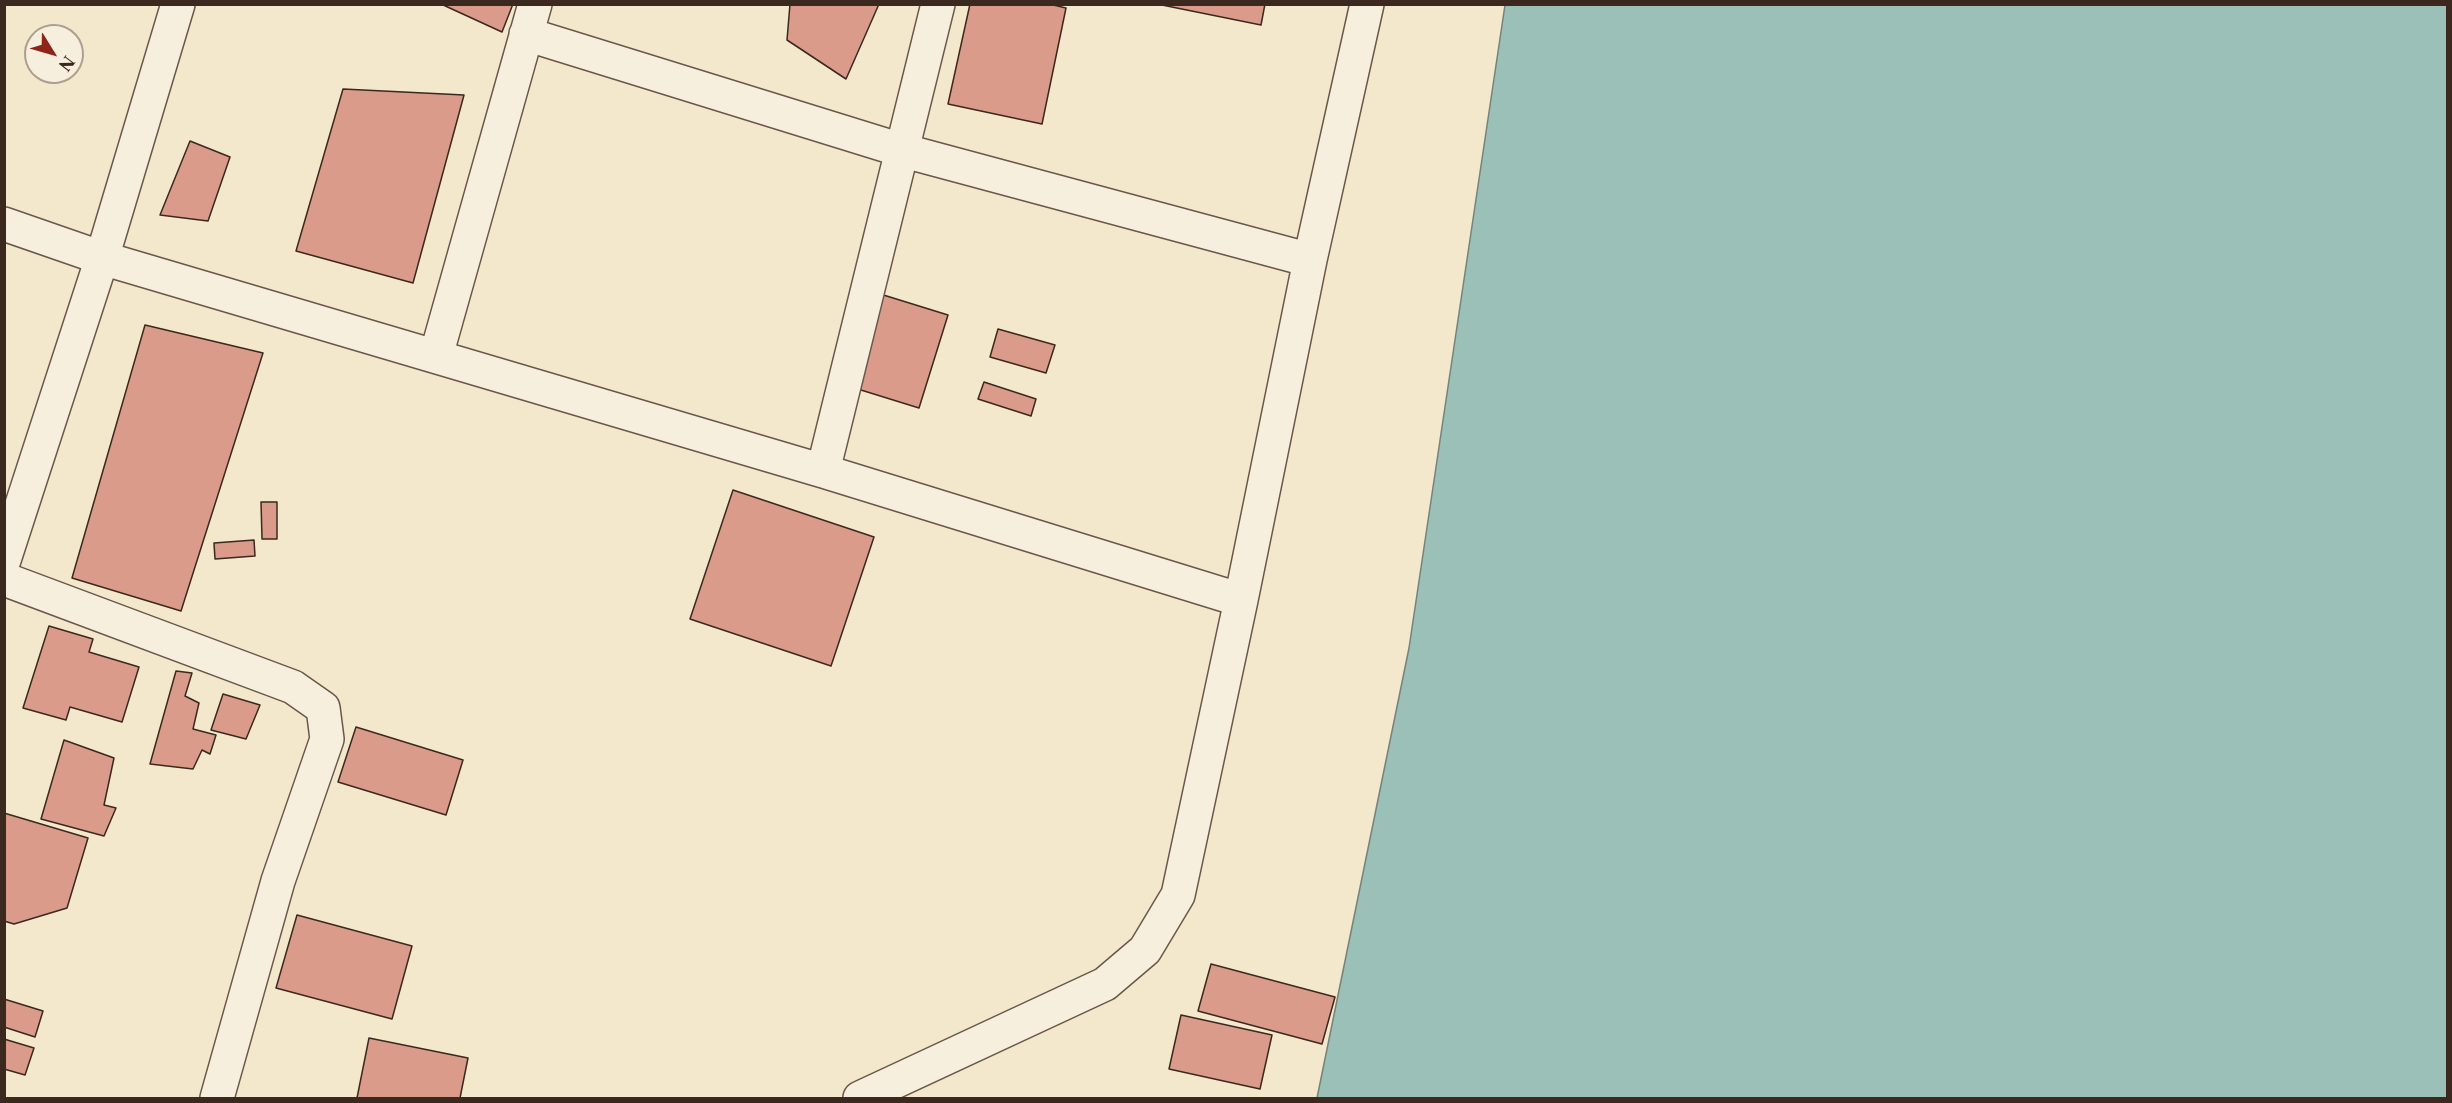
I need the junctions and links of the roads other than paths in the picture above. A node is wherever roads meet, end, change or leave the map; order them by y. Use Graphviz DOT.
graph roads {
  1 [pos="178,4"];
  2 [pos="938,4"];
  3 [pos="1366,4"];
  4 [pos="531,19"];
  5 [pos="901,150"];
  6 [pos="4,224"];
  7 [pos="102,258"];
  8 [pos="1310,260"];
  9 [pos="436,356"];
  10 [pos="823,471"];
  11 [pos="4,560"];
  12 [pos="4,579"];
  13 [pos="1241,600"];
  14 [pos="217,1098"];
  15 [pos="861,1098"];
  1 -- 7 [label="street"];
  2 -- 5 [label="street"];
  3 -- 8 [label="street"];
  4 -- 5 [label="street"];
  4 -- 9 [label="street"];
  5 -- 8 [label="street"];
  5 -- 10 [label="street"];
  6 -- 7 [label="street"];
  7 -- 9 [label="street"];
  7 -- 11 [label="street"];
  8 -- 13 [label="street"];
  9 -- 10 [label="street"];
  10 -- 13 [label="street"];
  12 -- 14 [label="street"];
  13 -- 15 [label="street"];
}
